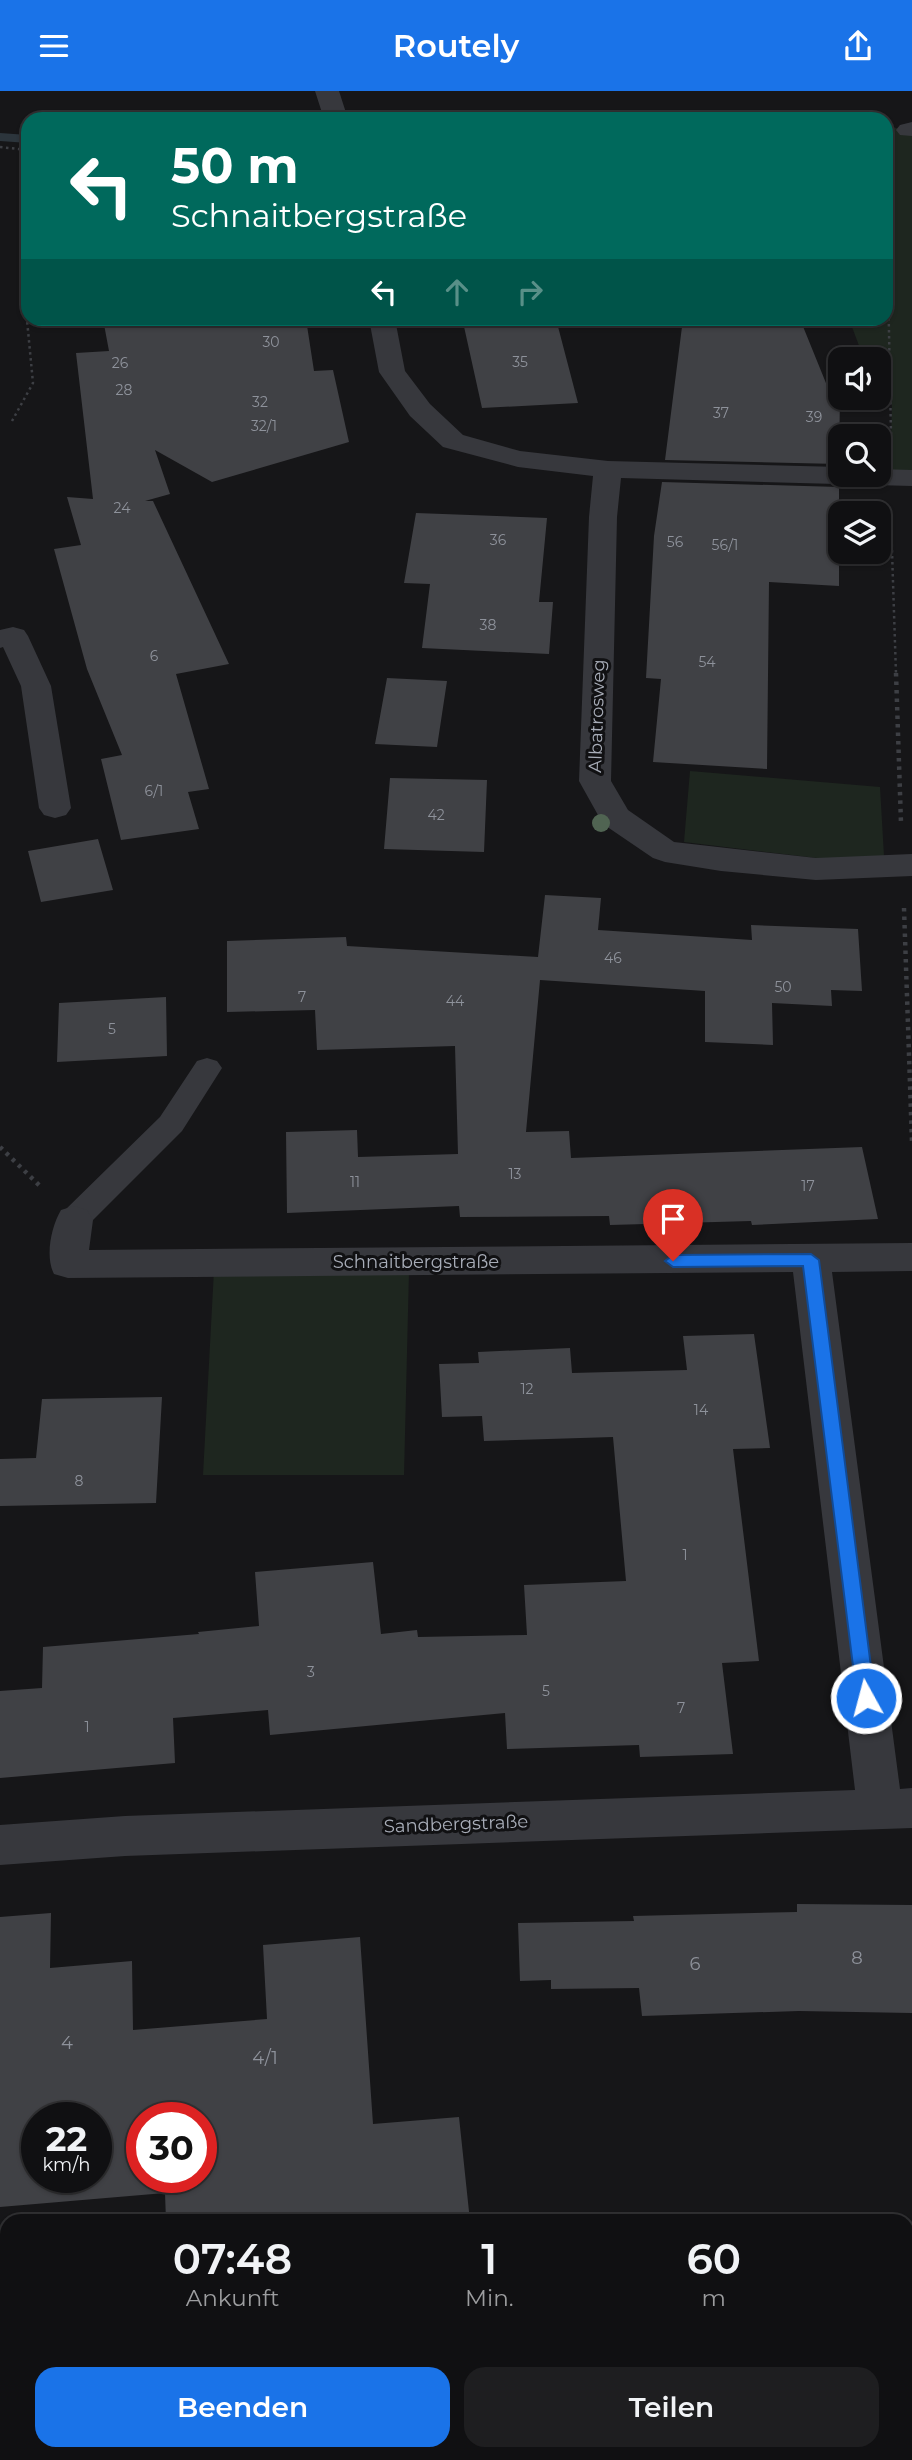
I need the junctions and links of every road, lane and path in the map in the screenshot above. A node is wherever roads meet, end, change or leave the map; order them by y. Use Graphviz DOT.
graph roads {
  1 [pos="327,91"];
  2 [pos="334,112"];
  3 [pos="0,147"];
  4 [pos="21,149"];
  5 [pos="28,326"];
  6 [pos="383,326"];
  7 [pos="890,326"];
  8 [pos="12,421"];
  9 [pos="608,469"];
  10 [pos="901,478"];
  11 [pos="0,639"];
  12 [pos="55,809"];
  13 [pos="907,865"];
  14 [pos="207,1068"];
  15 [pos="912,1142"];
  16 [pos="0,1147"];
  17 [pos="74,1220"];
  18 [pos="912,1257"];
  19 [pos="811,1260"];
  20 [pos="896,1807"];
  21 [pos="0,1845"];
  1 -- 2 [label="street"];
  3 -- 4 [label="path"];
  5 -- 8 [label="path"];
  6 -- 9 [label="street"];
  7 -- 10 [label="path"];
  9 -- 10 [label="street"];
  9 -- 13 [label="street, Albatrosweg"];
  10 -- 13 [label="path"];
  11 -- 12 [label="street"];
  13 -- 15 [label="path"];
  14 -- 17 [label="lane"];
  16 -- 17 [label="path"];
  17 -- 19 [label="street, Schnaitbergstraße"];
  18 -- 19 [label="street, Schnaitbergstraße"];
  19 -- 20 [label="street"];
  20 -- 21 [label="street, Sandbergstraße"];
}
